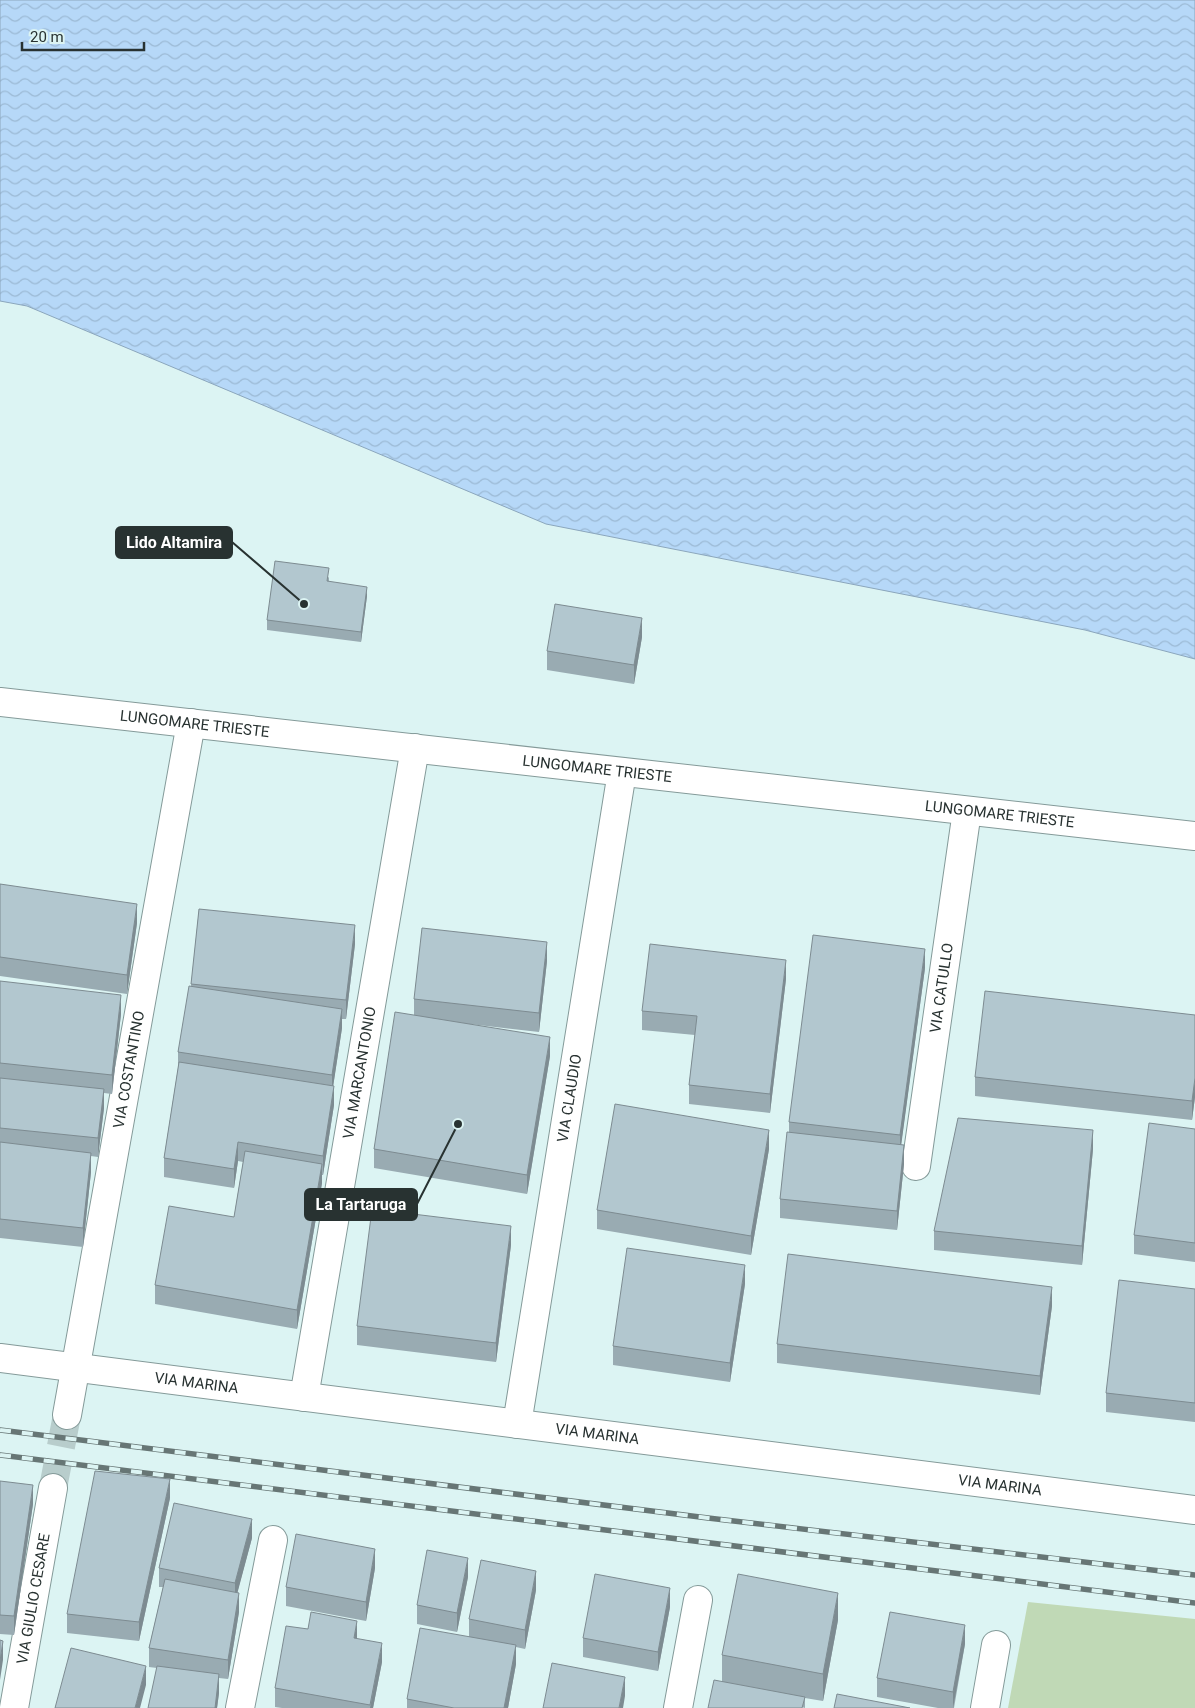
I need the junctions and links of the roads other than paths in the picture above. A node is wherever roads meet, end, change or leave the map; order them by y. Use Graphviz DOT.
graph roads {
  1 [pos="0,702"];
  2 [pos="191,723"];
  3 [pos="414,748"];
  4 [pos="622,772"];
  5 [pos="967,811"];
  6 [pos="1195,836"];
  7 [pos="916,1166"];
  8 [pos="0,1358"];
  9 [pos="75,1368"];
  10 [pos="304,1397"];
  11 [pos="67,1415"];
  12 [pos="517,1424"];
  13 [pos="54,1488"];
  14 [pos="1195,1510"];
  15 [pos="273,1540"];
  16 [pos="698,1600"];
  17 [pos="996,1646"];
  18 [pos="14,1708"];
  19 [pos="240,1708"];
  20 [pos="678,1708"];
  21 [pos="985,1708"];
  1 -- 2 [label="street, LUNGOMARE TRIESTE"];
  2 -- 3 [label="street, LUNGOMARE TRIESTE"];
  2 -- 9 [label="street, VIA COSTANTINO"];
  3 -- 4 [label="street, LUNGOMARE TRIESTE"];
  3 -- 10 [label="street, VIA MARCANTONIO"];
  4 -- 5 [label="street, LUNGOMARE TRIESTE"];
  4 -- 12 [label="street, VIA CLAUDIO"];
  5 -- 6 [label="street, LUNGOMARE TRIESTE"];
  5 -- 7 [label="street, VIA CATULLO"];
  8 -- 9 [label="street, VIA MARINA"];
  9 -- 10 [label="street, VIA MARINA"];
  9 -- 11 [label="street, VIA COSTANTINO"];
  10 -- 12 [label="street, VIA MARINA"];
  12 -- 14 [label="street, VIA MARINA"];
  13 -- 18 [label="street, VIA GIULIO CESARE"];
  15 -- 19 [label="street"];
  16 -- 20 [label="street"];
  17 -- 21 [label="street"];
}
